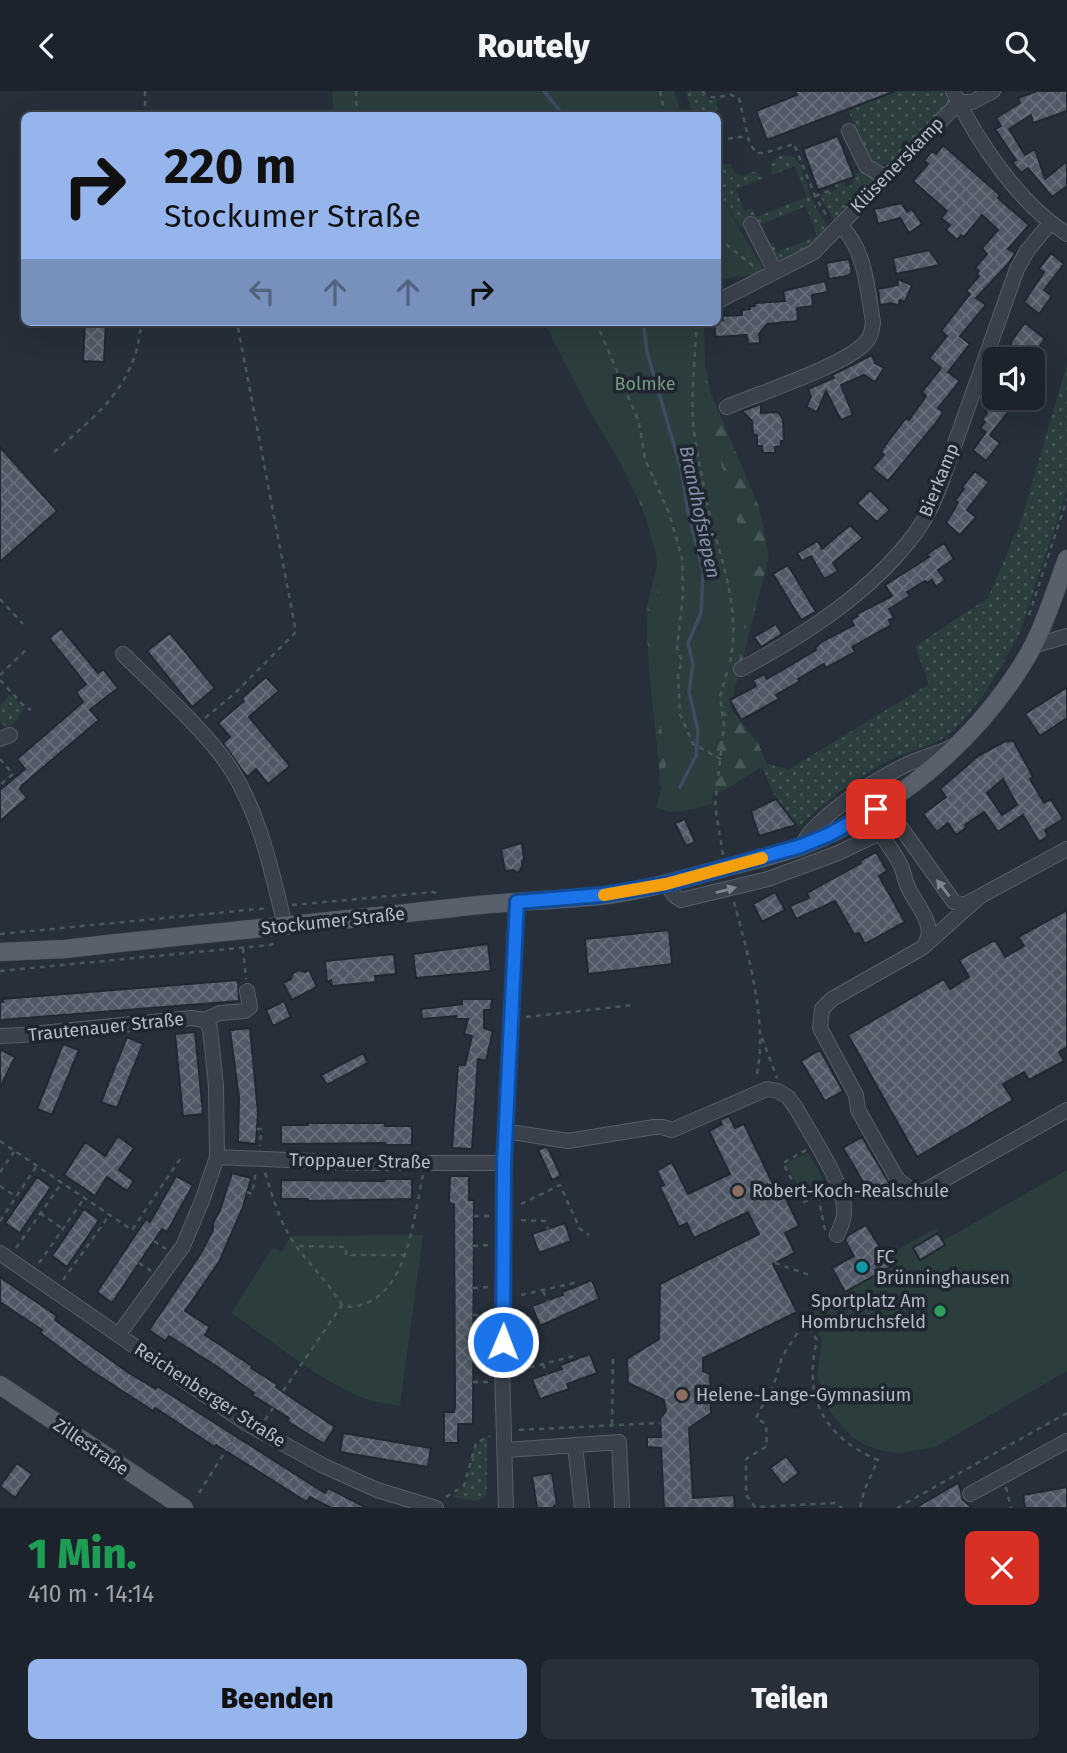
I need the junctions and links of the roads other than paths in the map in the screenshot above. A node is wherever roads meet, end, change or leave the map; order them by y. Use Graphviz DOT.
graph roads {
  1 [pos="993,91"];
  2 [pos="956,97"];
  3 [pos="849,131"];
  4 [pos="885,177"];
  5 [pos="1050,223"];
  6 [pos="751,224"];
  7 [pos="838,227"];
  8 [pos="1067,234"];
  9 [pos="770,274"];
  10 [pos="721,299"];
  11 [pos="727,407"];
  12 [pos="1067,559"];
  13 [pos="1067,636"];
  14 [pos="1033,646"];
  15 [pos="123,654"];
  16 [pos="741,669"];
  17 [pos="964,739"];
  18 [pos="866,789"];
  19 [pos="881,811"];
  20 [pos="878,834"];
  21 [pos="801,846"];
  22 [pos="1067,849"];
  23 [pos="666,884"];
  24 [pos="976,899"];
  25 [pos="517,902"];
  26 [pos="285,926"];
  27 [pos="922,948"];
  28 [pos="0,953"];
  29 [pos="247,991"];
  30 [pos="204,1020"];
  31 [pos="0,1036"];
  32 [pos="1067,1110"];
  33 [pos="505,1131"];
  34 [pos="217,1157"];
  35 [pos="504,1163"];
  36 [pos="831,1234"];
  37 [pos="0,1252"];
  38 [pos="119,1334"];
  39 [pos="0,1385"];
  40 [pos="1067,1441"];
  41 [pos="575,1445"];
  42 [pos="506,1450"];
  43 [pos="970,1494"];
  44 [pos="441,1503"];
  45 [pos="173,1505"];
  46 [pos="506,1508"];
  47 [pos="582,1508"];
  48 [pos="622,1508"];
  1 -- 2 [label="street, Klüsenerskamp"];
  2 -- 4 [label="street, Klüsenerskamp"];
  2 -- 5 [label="street"];
  3 -- 4 [label="street"];
  4 -- 7 [label="street, Klüsenerskamp"];
  5 -- 8 [label="street"];
  5 -- 16 [label="street, Bierkamp"];
  6 -- 9 [label="street"];
  7 -- 9 [label="street, Klüsenerskamp"];
  7 -- 11 [label="street, Klüsenerskamp"];
  9 -- 10 [label="street, Klüsenerskamp"];
  12 -- 14 [label="main road, Stockumer Straße"];
  13 -- 14 [label="street"];
  14 -- 17 [label="main road, Stockumer Straße"];
  15 -- 26 [label="street"];
  17 -- 18 [label="street"];
  17 -- 19 [label="main road, Stockumer Straße"];
  18 -- 19 [label="street"];
  18 -- 21 [label="street"];
  19 -- 20 [label="street"];
  19 -- 20 [label="street, Stockumer Straße"];
  19 -- 21 [label="main road, Stockumer Straße"];
  24 -- 19 [label="street, one-way"];
  23 -- 20 [label="street, Stockumer Straße, one-way"];
  20 -- 27 [label="street"];
  21 -- 23 [label="main road, Stockumer Straße"];
  22 -- 24 [label="street"];
  23 -- 25 [label="main road, Stockumer Straße"];
  24 -- 27 [label="street"];
  25 -- 26 [label="main road, Stockumer Straße"];
  25 -- 33 [label="street"];
  26 -- 28 [label="main road, Stockumer Straße"];
  27 -- 32 [label="street"];
  29 -- 30 [label="street"];
  30 -- 31 [label="street, Trautenauer Straße"];
  30 -- 34 [label="street, Trautenauer Straße"];
  33 -- 35 [label="street"];
  33 -- 36 [label="street"];
  34 -- 35 [label="street, Troppauer Straße"];
  34 -- 38 [label="street, Trautenauer Straße"];
  35 -- 42 [label="street"];
  37 -- 38 [label="street, Reichenberger Straße"];
  38 -- 44 [label="street, Reichenberger Straße"];
  39 -- 45 [label="main road, Zillestraße"];
  40 -- 43 [label="street"];
  41 -- 42 [label="street"];
  41 -- 47 [label="street"];
  41 -- 48 [label="street"];
  42 -- 46 [label="street"];
}
